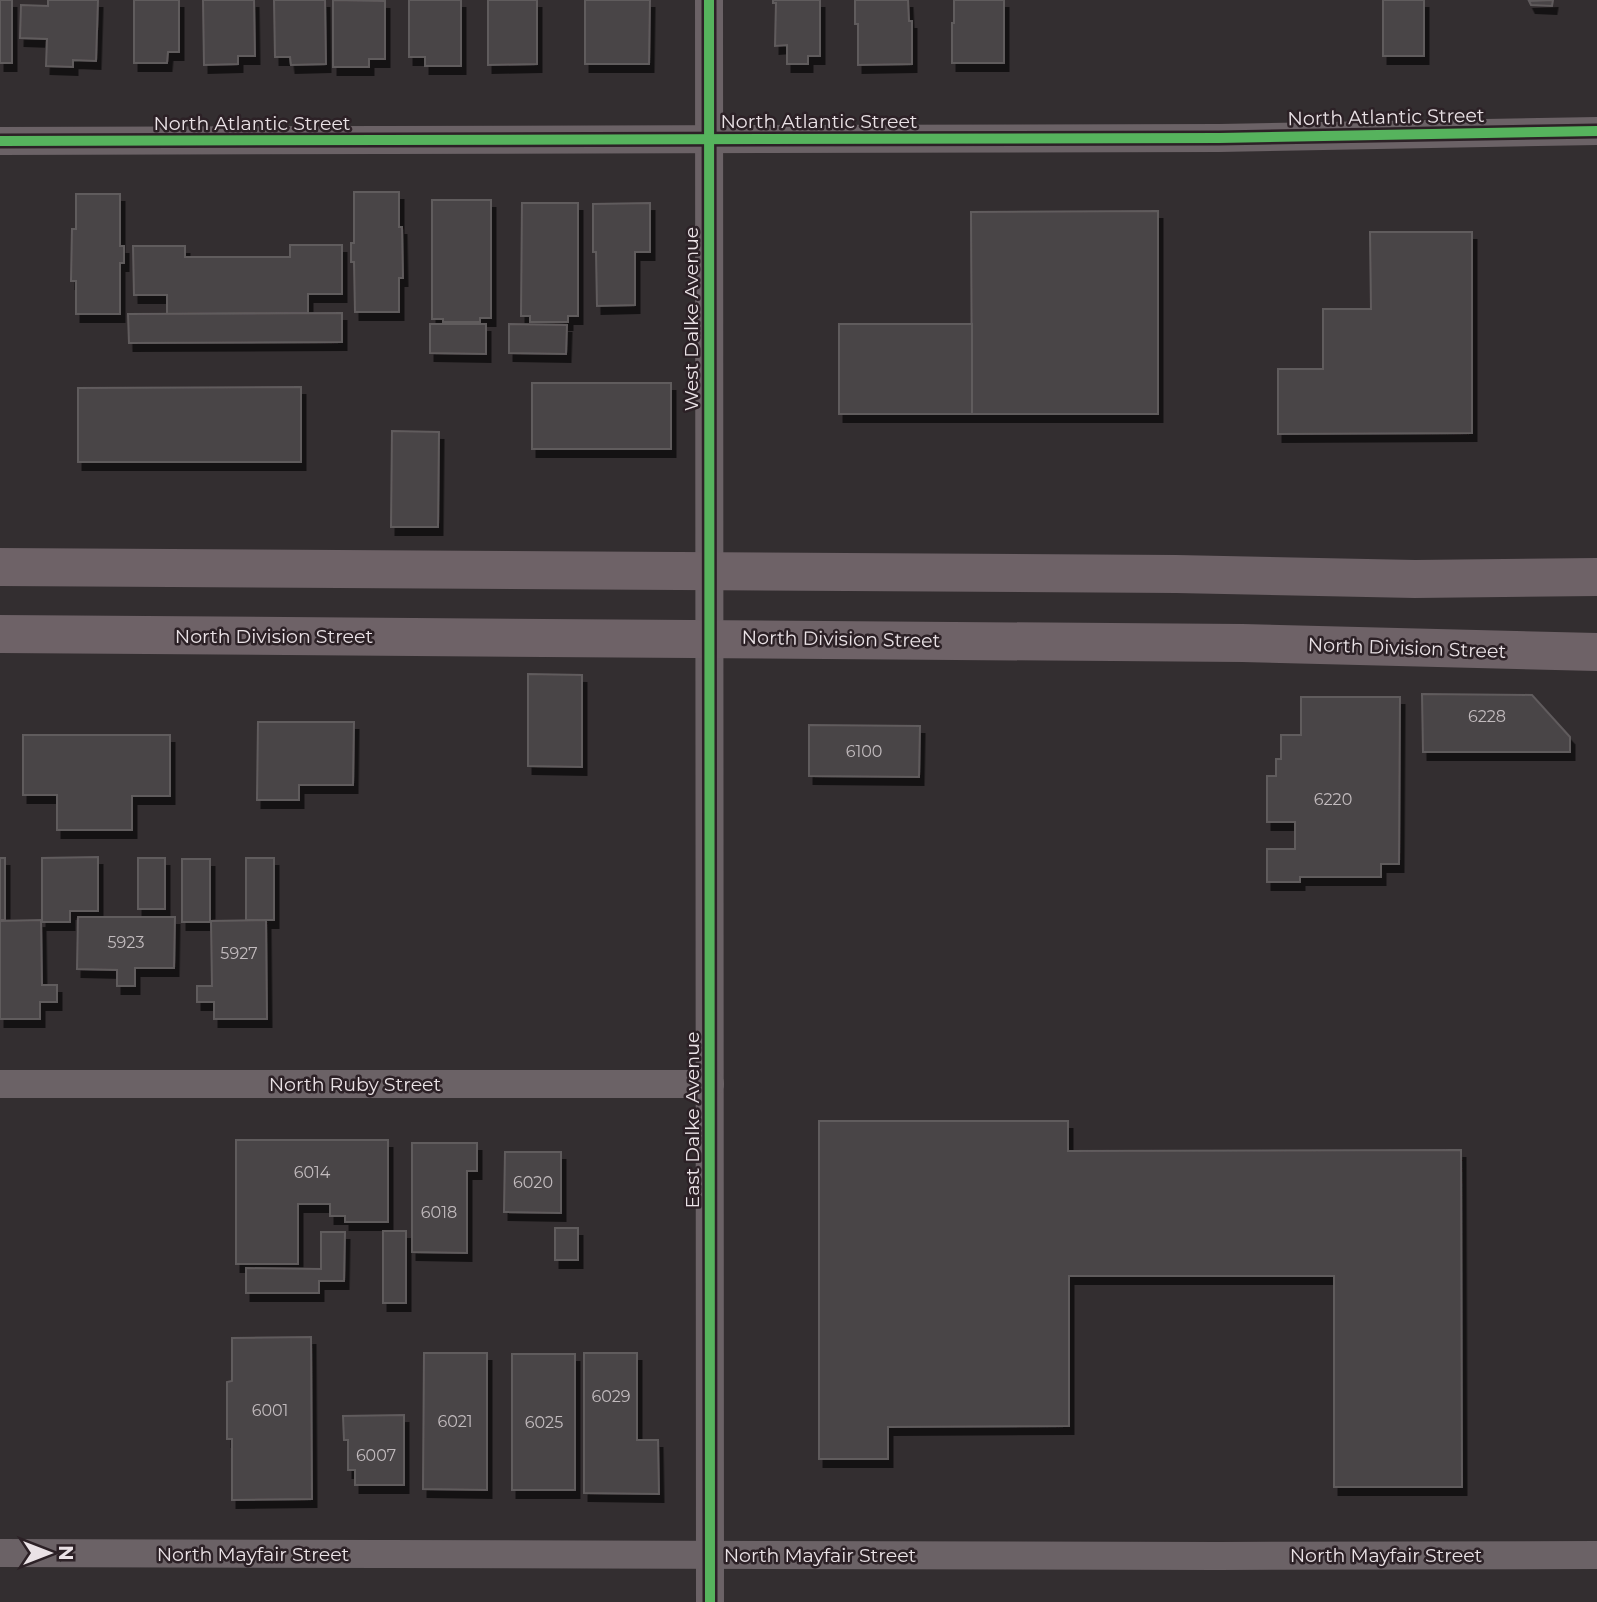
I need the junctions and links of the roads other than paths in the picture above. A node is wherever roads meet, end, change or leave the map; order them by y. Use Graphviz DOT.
graph roads {
  1 [pos="709,0"];
  2 [pos="1597,131"];
  3 [pos="709,139"];
  4 [pos="0,141"];
  5 [pos="0,567"];
  6 [pos="709,571"];
  7 [pos="1597,577"];
  8 [pos="0,634"];
  9 [pos="710,638"];
  10 [pos="1597,652"];
  11 [pos="0,1084"];
  12 [pos="710,1084"];
  13 [pos="0,1553"];
  14 [pos="1597,1555"];
  15 [pos="710,1556"];
  16 [pos="710,1602"];
  1 -- 3 [label="street, West Dalke Avenue"];
  2 -- 3 [label="street, North Atlantic Street"];
  3 -- 4 [label="street, North Atlantic Street"];
  3 -- 6 [label="street, West Dalke Avenue"];
  5 -- 6 [label="main road"];
  6 -- 7 [label="main road"];
  6 -- 9 [label="street, West Dalke Avenue"];
  8 -- 9 [label="main road, North Division Street"];
  9 -- 10 [label="main road, North Division Street"];
  9 -- 12 [label="street, East Dalke Avenue"];
  11 -- 12 [label="street, North Ruby Street"];
  12 -- 15 [label="street, East Dalke Avenue"];
  13 -- 15 [label="street, North Mayfair Street"];
  14 -- 15 [label="street, North Mayfair Street"];
  15 -- 16 [label="street, East Dalke Avenue"];
}
